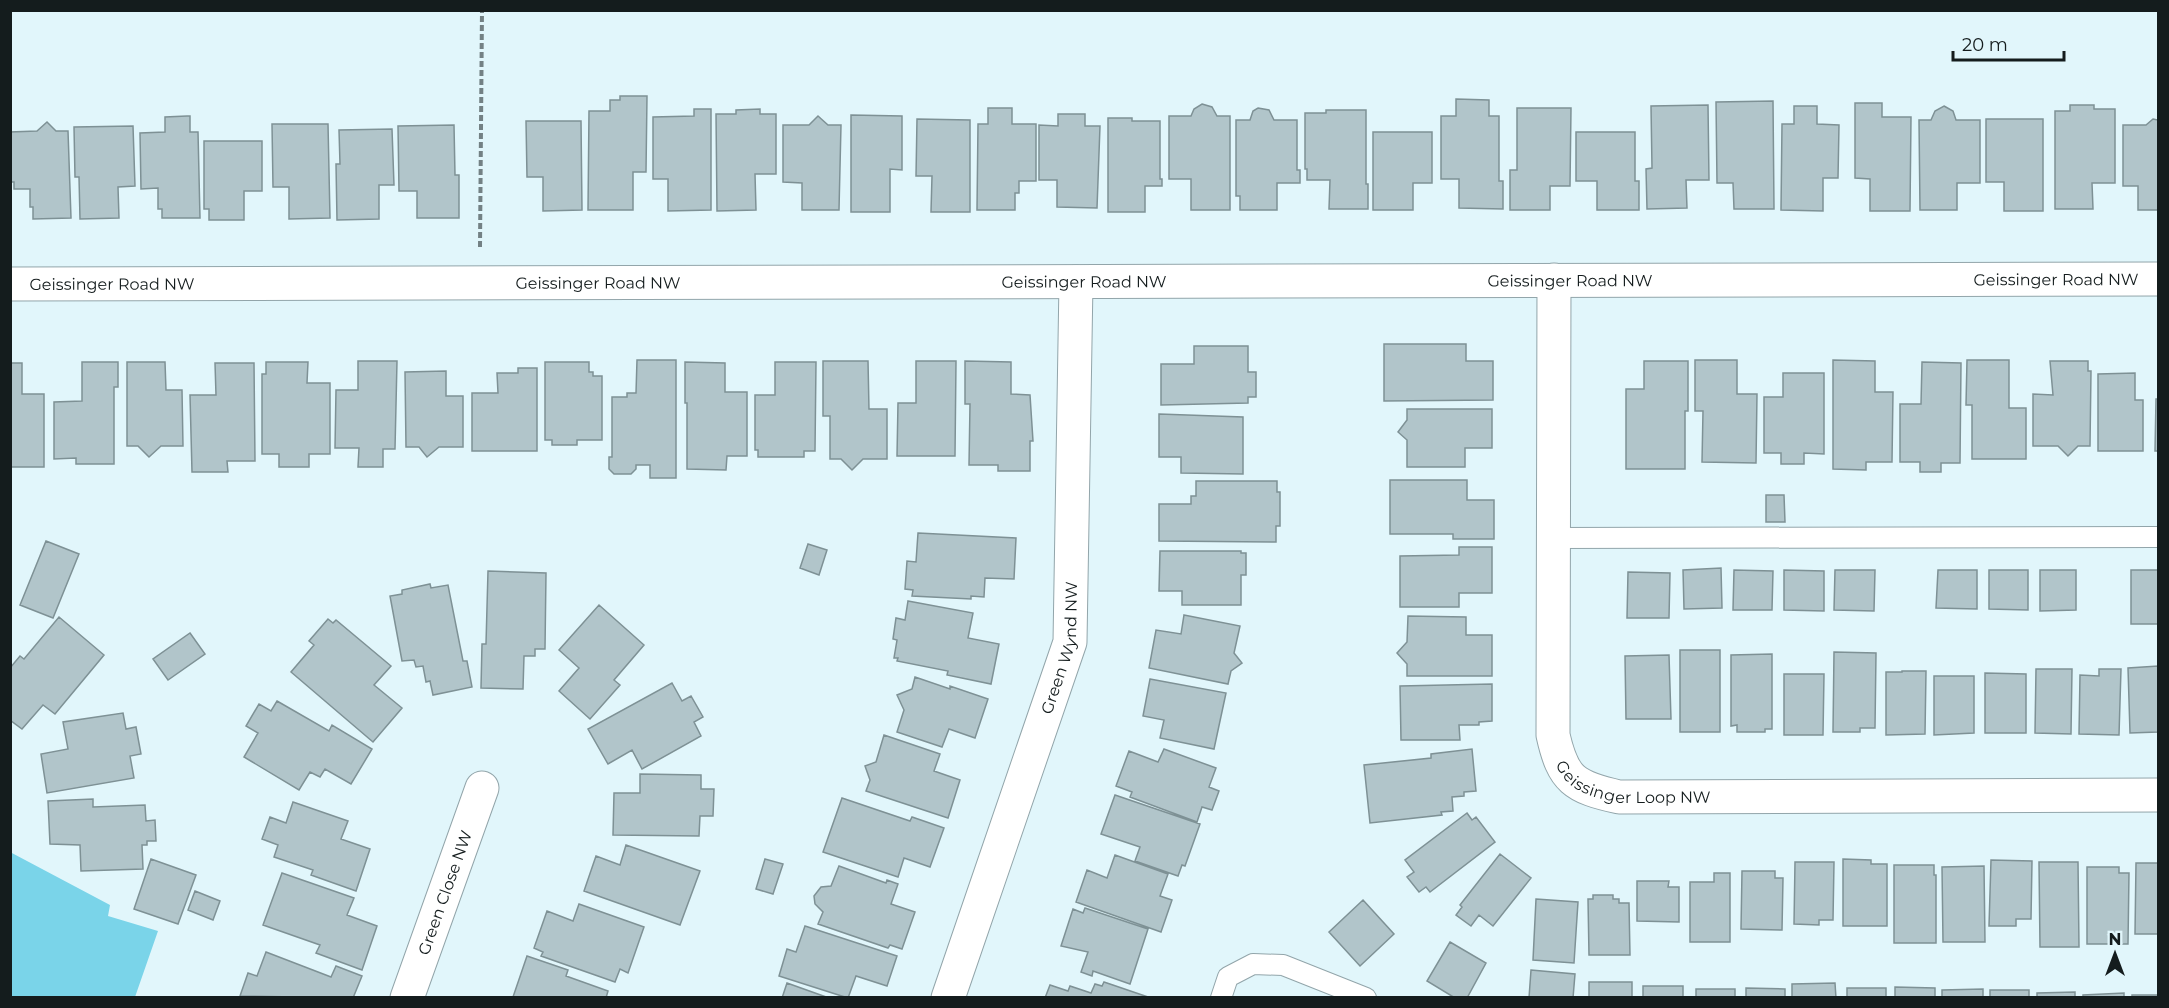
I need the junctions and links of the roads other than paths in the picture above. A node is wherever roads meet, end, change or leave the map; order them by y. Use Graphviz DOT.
graph roads {
  1 [pos="2158,279"];
  2 [pos="1554,280"];
  3 [pos="1077,282"];
  4 [pos="10,284"];
  5 [pos="2158,537"];
  6 [pos="1553,538"];
  7 [pos="483,788"];
  8 [pos="2158,795"];
  9 [pos="407,998"];
  10 [pos="948,998"];
  11 [pos="1221,998"];
  12 [pos="1366,998"];
  1 -- 2 [label="street, Geissinger Road NW"];
  2 -- 3 [label="street, Geissinger Road NW"];
  2 -- 6 [label="street, Geissinger Loop NW"];
  3 -- 4 [label="street, Geissinger Road NW"];
  3 -- 10 [label="street, Green Wynd NW"];
  5 -- 6 [label="lane"];
  6 -- 8 [label="street, Geissinger Loop NW"];
  7 -- 9 [label="street, Green Close NW"];
  11 -- 12 [label="lane"];
}
